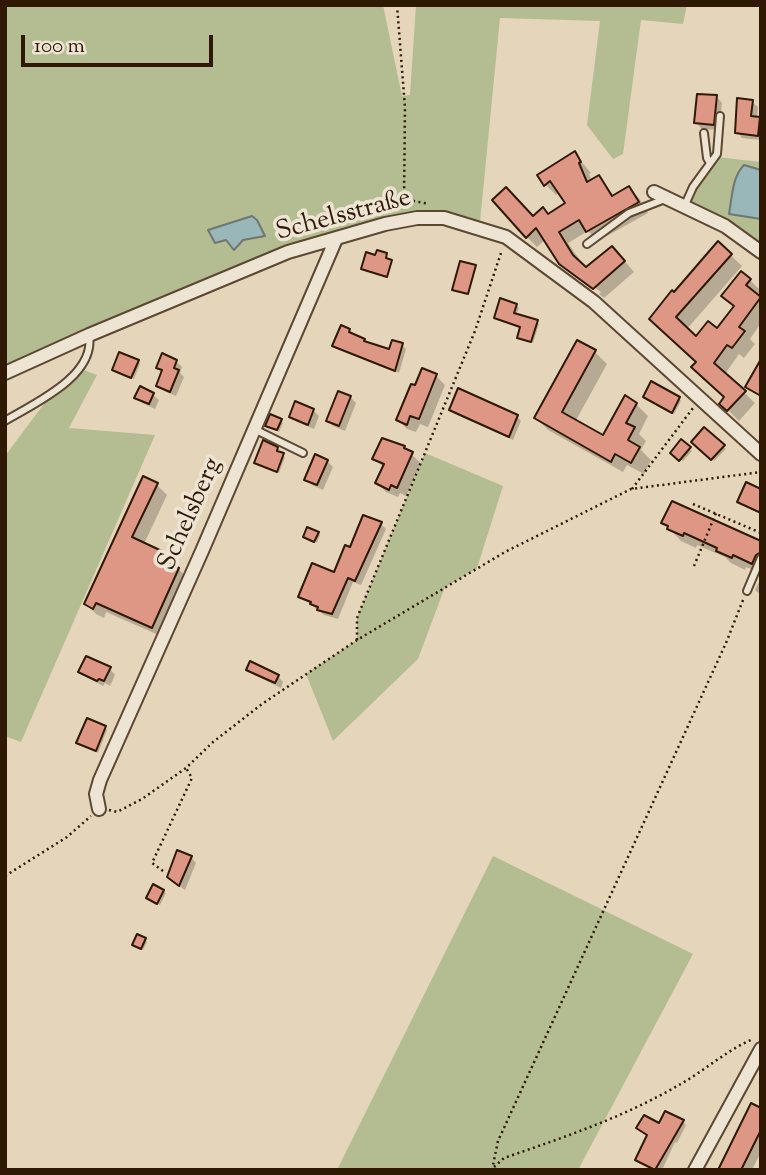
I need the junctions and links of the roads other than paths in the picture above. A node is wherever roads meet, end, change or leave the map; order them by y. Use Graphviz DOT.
graph roads {
  1 [pos="720,116"];
  2 [pos="704,133"];
  3 [pos="710,163"];
  4 [pos="654,192"];
  5 [pos="667,199"];
  6 [pos="684,207"];
  7 [pos="336,239"];
  8 [pos="587,244"];
  9 [pos="761,252"];
  10 [pos="89,335"];
  11 [pos="5,373"];
  12 [pos="5,421"];
  13 [pos="254,429"];
  14 [pos="303,453"];
  15 [pos="761,454"];
  16 [pos="761,558"];
  17 [pos="747,590"];
  18 [pos="99,808"];
  19 [pos="761,1049"];
  20 [pos="695,1170"];
  1 -- 3 [label="lane"];
  2 -- 3 [label="lane"];
  3 -- 6 [label="lane"];
  4 -- 5 [label="street"];
  5 -- 6 [label="street"];
  5 -- 8 [label="lane"];
  6 -- 9 [label="street"];
  7 -- 10 [label="street, Schelsstraße"];
  7 -- 13 [label="street, Schelsberg"];
  7 -- 15 [label="street, Schelsstraße"];
  10 -- 11 [label="street, Schelsstraße"];
  10 -- 12 [label="lane"];
  13 -- 14 [label="lane"];
  13 -- 18 [label="street, Schelsberg"];
  16 -- 17 [label="lane"];
  19 -- 20 [label="street"];
}
